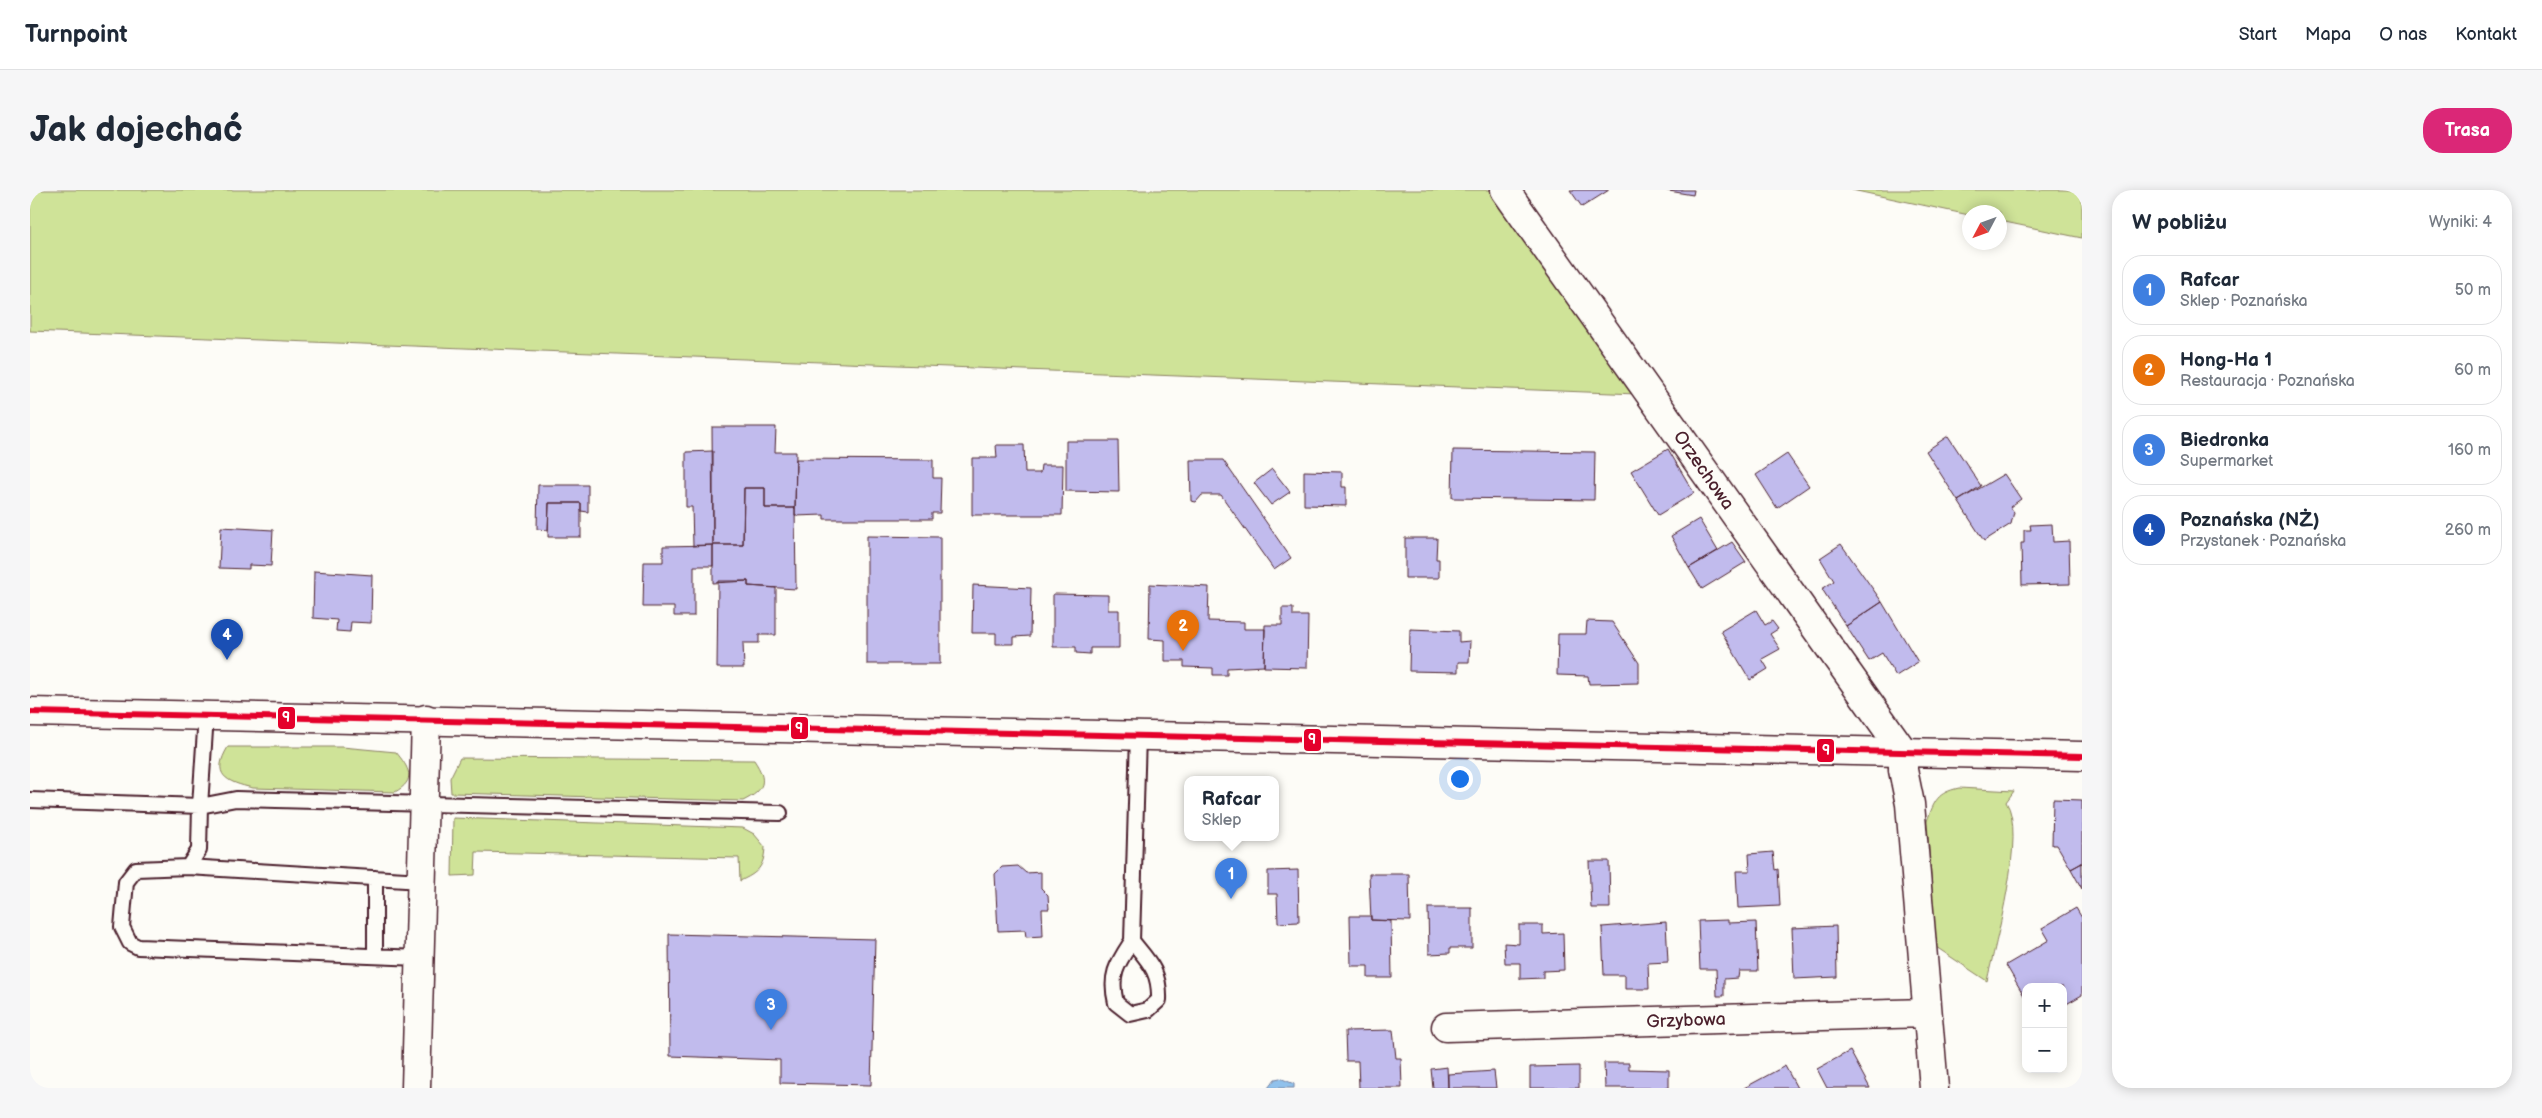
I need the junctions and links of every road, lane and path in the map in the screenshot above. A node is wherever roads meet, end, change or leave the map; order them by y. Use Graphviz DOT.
graph roads {
  1 [pos="1505,190"];
  2 [pos="30,712"];
  3 [pos="206,716"];
  4 [pos="426,719"];
  5 [pos="1138,735"];
  6 [pos="1903,751"];
  7 [pos="2082,756"];
  8 [pos="30,800"];
  9 [pos="424,804"];
  10 [pos="200,806"];
  11 [pos="780,813"];
  12 [pos="188,867"];
  13 [pos="375,878"];
  14 [pos="422,881"];
  15 [pos="1132,940"];
  16 [pos="375,956"];
  17 [pos="420,958"];
  18 [pos="1926,1013"];
  19 [pos="1446,1027"];
  20 [pos="416,1088"];
  21 [pos="1934,1088"];
  1 -- 6 [label="street, Orzechowa"];
  2 -- 3 [label="street"];
  3 -- 4 [label="street"];
  3 -- 10 [label="lane"];
  4 -- 5 [label="street"];
  4 -- 9 [label="street"];
  5 -- 6 [label="street"];
  5 -- 15 [label="lane"];
  6 -- 7 [label="street"];
  6 -- 18 [label="street"];
  8 -- 10 [label="lane"];
  9 -- 10 [label="lane"];
  9 -- 11 [label="lane"];
  9 -- 14 [label="street"];
  10 -- 12 [label="lane"];
  12 -- 13 [label="lane"];
  12 -- 16 [label="lane"];
  13 -- 14 [label="lane"];
  13 -- 16 [label="lane"];
  14 -- 17 [label="street"];
  15 -- 15 [label="lane"];
  16 -- 17 [label="lane"];
  17 -- 20 [label="street"];
  18 -- 19 [label="street, Grzybowa"];
  18 -- 21 [label="street"];
}
